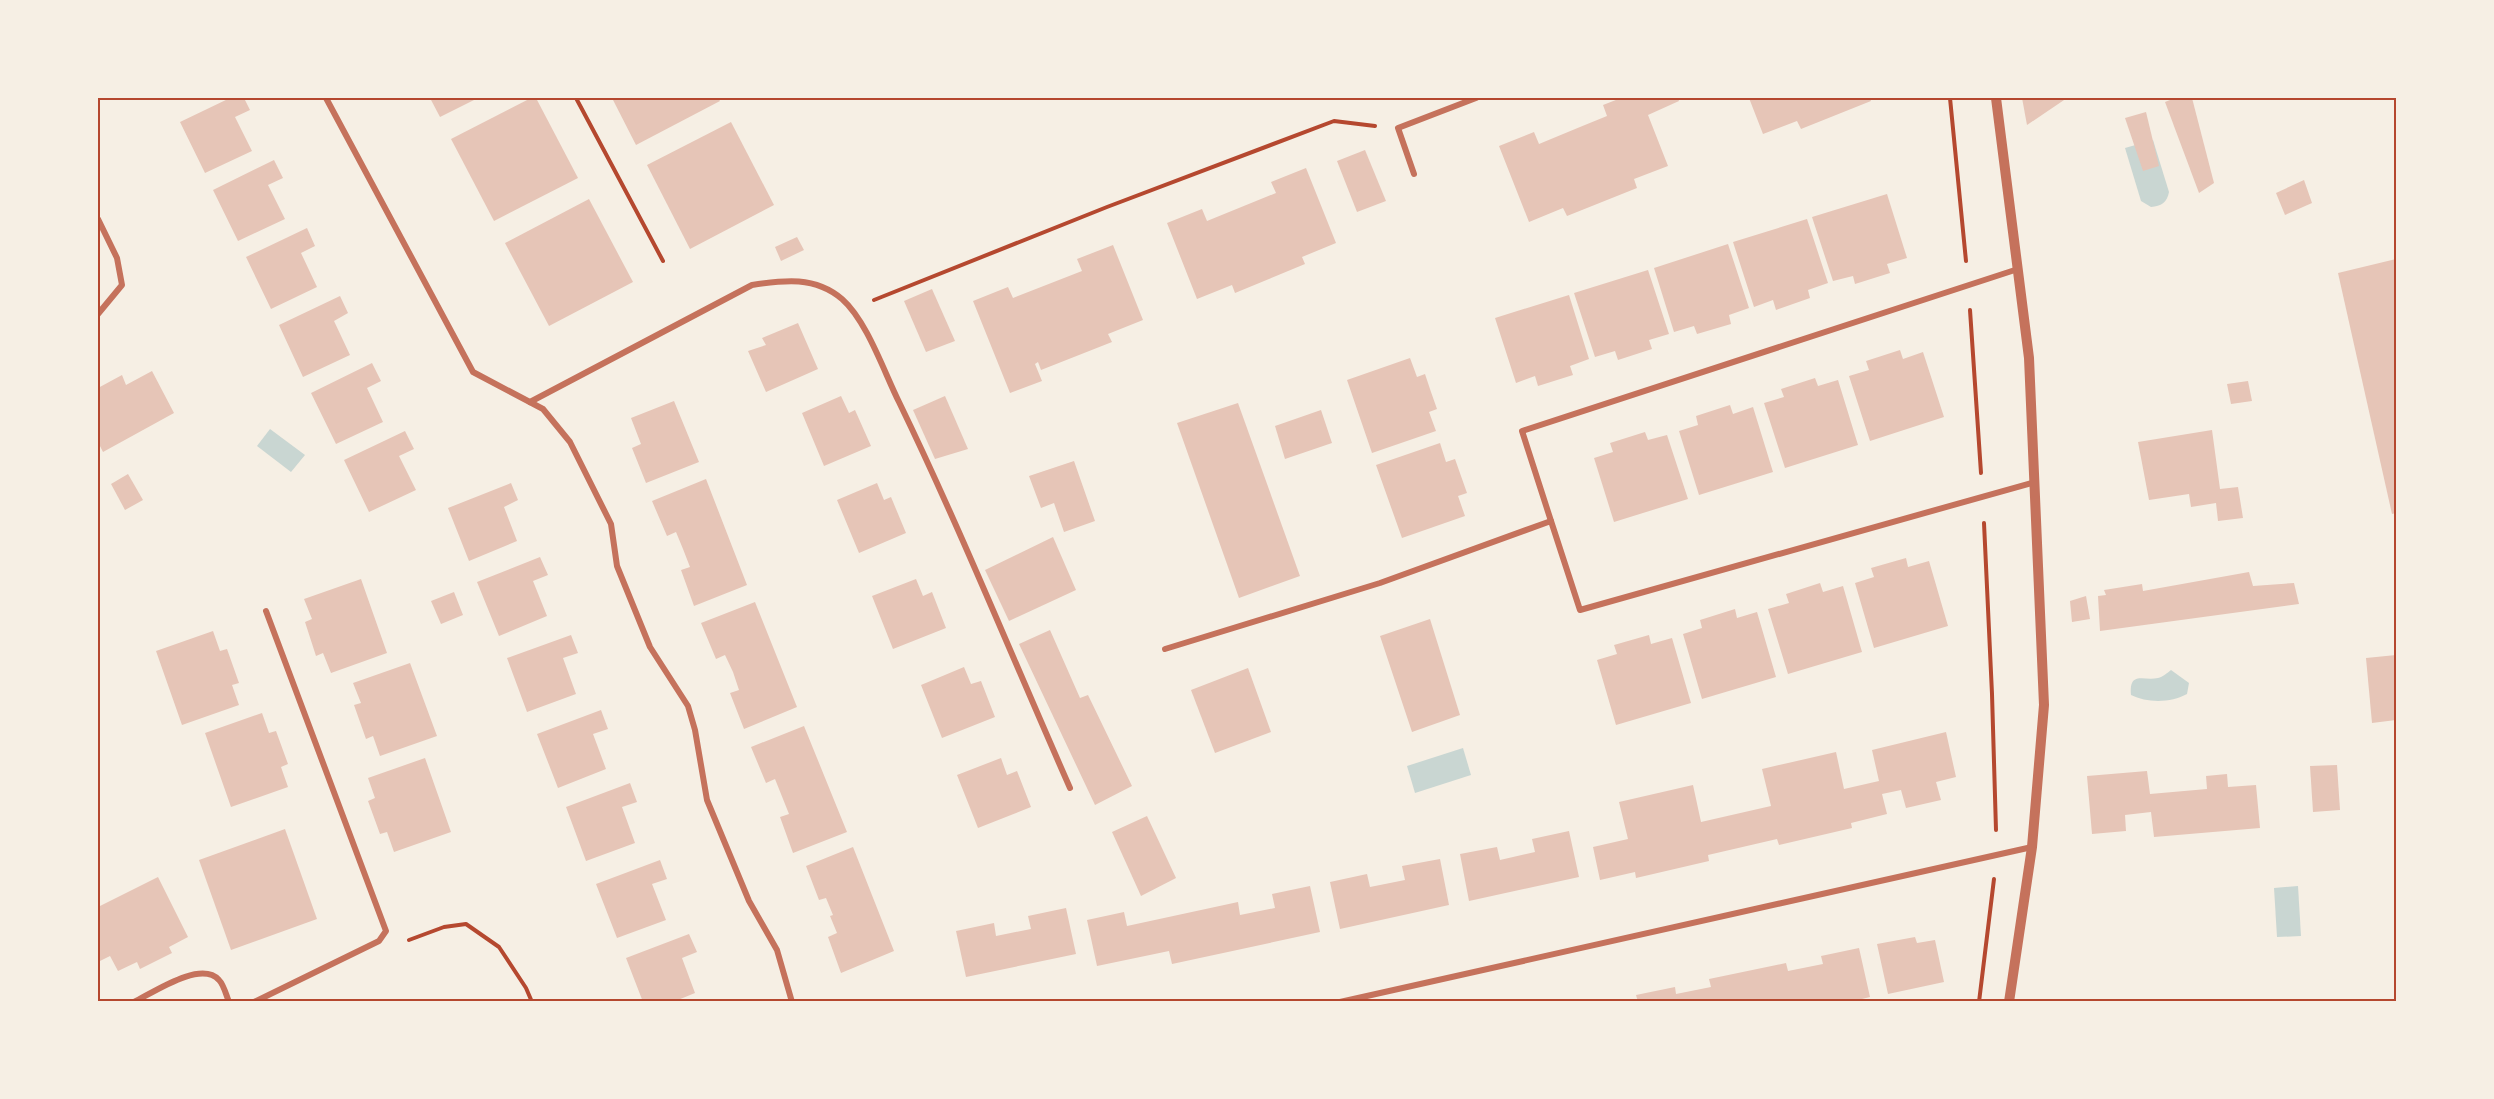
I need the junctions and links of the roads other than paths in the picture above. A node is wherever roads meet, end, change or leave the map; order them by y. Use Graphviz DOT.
graph roads {
  1 [pos="326,98"];
  2 [pos="1476,98"];
  3 [pos="1996,98"];
  4 [pos="1414,174"];
  5 [pos="98,219"];
  6 [pos="2018,269"];
  7 [pos="98,314"];
  8 [pos="530,402"];
  9 [pos="2035,482"];
  10 [pos="1551,521"];
  11 [pos="266,611"];
  12 [pos="1165,649"];
  13 [pos="1070,788"];
  14 [pos="2032,847"];
  15 [pos="134,1002"];
  16 [pos="229,1002"];
  17 [pos="254,1002"];
  18 [pos="792,1002"];
  19 [pos="1340,1002"];
  20 [pos="2009,1002"];
  1 -- 8 [label="street"];
  2 -- 4 [label="street"];
  3 -- 6 [label="street"];
  5 -- 7 [label="street"];
  6 -- 9 [label="street"];
  6 -- 10 [label="street"];
  8 -- 13 [label="street"];
  8 -- 18 [label="street"];
  9 -- 10 [label="street"];
  9 -- 14 [label="street"];
  10 -- 12 [label="street"];
  11 -- 17 [label="street"];
  14 -- 19 [label="street"];
  14 -- 20 [label="street"];
  15 -- 16 [label="street"];
}
